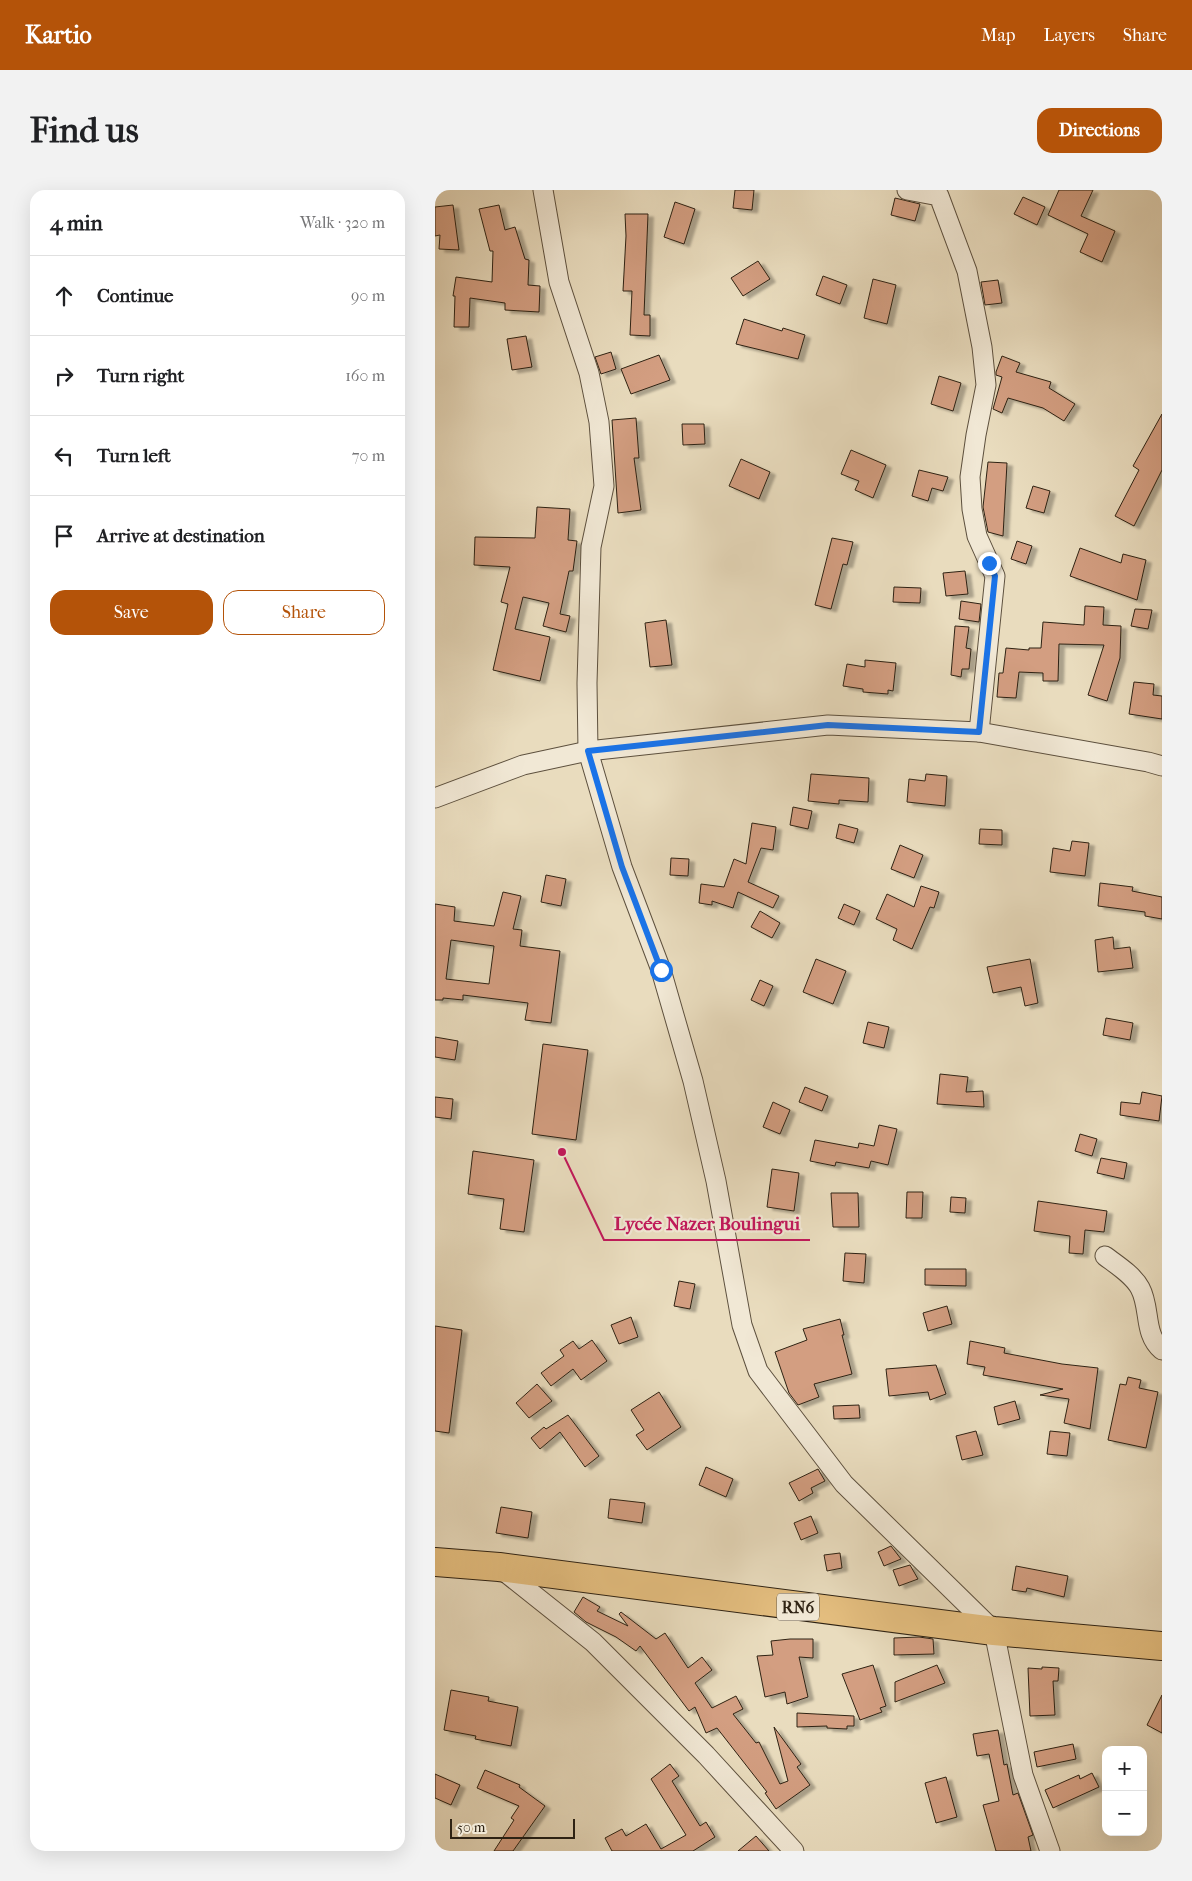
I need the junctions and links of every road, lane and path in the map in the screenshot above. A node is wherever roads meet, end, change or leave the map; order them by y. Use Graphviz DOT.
graph roads {
  1 [pos="543,190"];
  2 [pos="907,190"];
  3 [pos="979,732"];
  4 [pos="588,751"];
  5 [pos="1162,766"];
  6 [pos="435,798"];
  7 [pos="1105,1256"];
  8 [pos="1162,1350"];
  9 [pos="435,1562"];
  10 [pos="499,1567"];
  11 [pos="994,1631"];
  12 [pos="1162,1646"];
  13 [pos="794,1851"];
  14 [pos="1050,1851"];
  1 -- 4 [label="street"];
  2 -- 3 [label="street"];
  3 -- 4 [label="street"];
  3 -- 5 [label="street"];
  4 -- 6 [label="street"];
  4 -- 11 [label="street"];
  7 -- 8 [label="street"];
  9 -- 10 [label="highway, RN6"];
  10 -- 11 [label="highway, RN6"];
  10 -- 13 [label="street"];
  11 -- 12 [label="highway, RN6"];
  11 -- 14 [label="street"];
}
